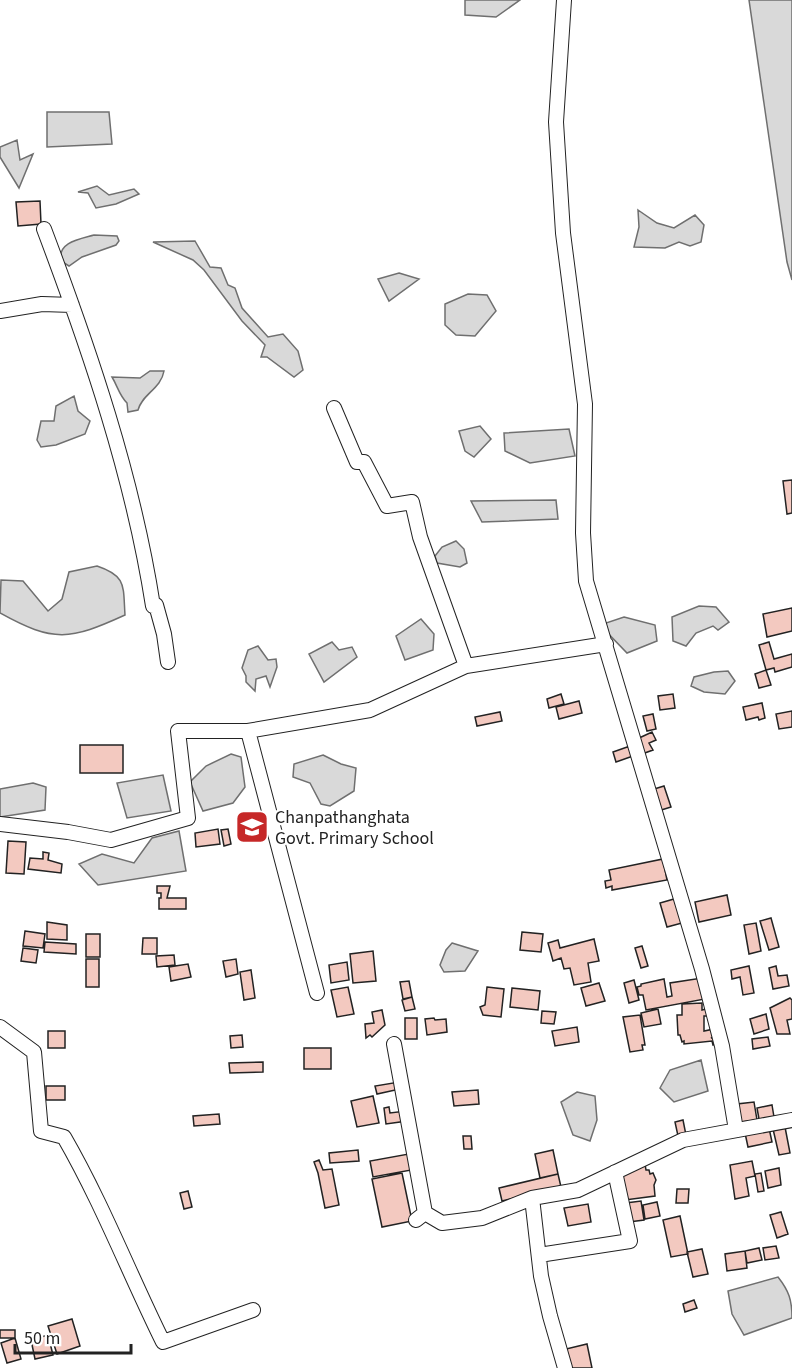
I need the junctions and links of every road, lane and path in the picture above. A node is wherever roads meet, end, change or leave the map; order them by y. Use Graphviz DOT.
graph roads {
  1 [pos="564,0"];
  2 [pos="44,229"];
  3 [pos="72,305"];
  4 [pos="0,311"];
  5 [pos="334,408"];
  6 [pos="606,644"];
  7 [pos="168,662"];
  8 [pos="466,666"];
  9 [pos="248,731"];
  10 [pos="0,824"];
  11 [pos="317,993"];
  12 [pos="0,1027"];
  13 [pos="394,1044"];
  14 [pos="792,1120"];
  15 [pos="736,1130"];
  16 [pos="615,1172"];
  17 [pos="531,1198"];
  18 [pos="539,1255"];
  19 [pos="253,1310"];
  20 [pos="565,1368"];
  1 -- 6 [label="street"];
  2 -- 3 [label="street"];
  3 -- 4 [label="street"];
  3 -- 7 [label="street"];
  5 -- 8 [label="street"];
  6 -- 8 [label="street"];
  6 -- 15 [label="street"];
  8 -- 9 [label="street"];
  9 -- 10 [label="street"];
  9 -- 11 [label="street"];
  12 -- 19 [label="street"];
  13 -- 17 [label="street"];
  14 -- 15 [label="street"];
  15 -- 16 [label="street"];
  16 -- 17 [label="street"];
  16 -- 18 [label="street"];
  17 -- 18 [label="street"];
  18 -- 20 [label="street"];
}
